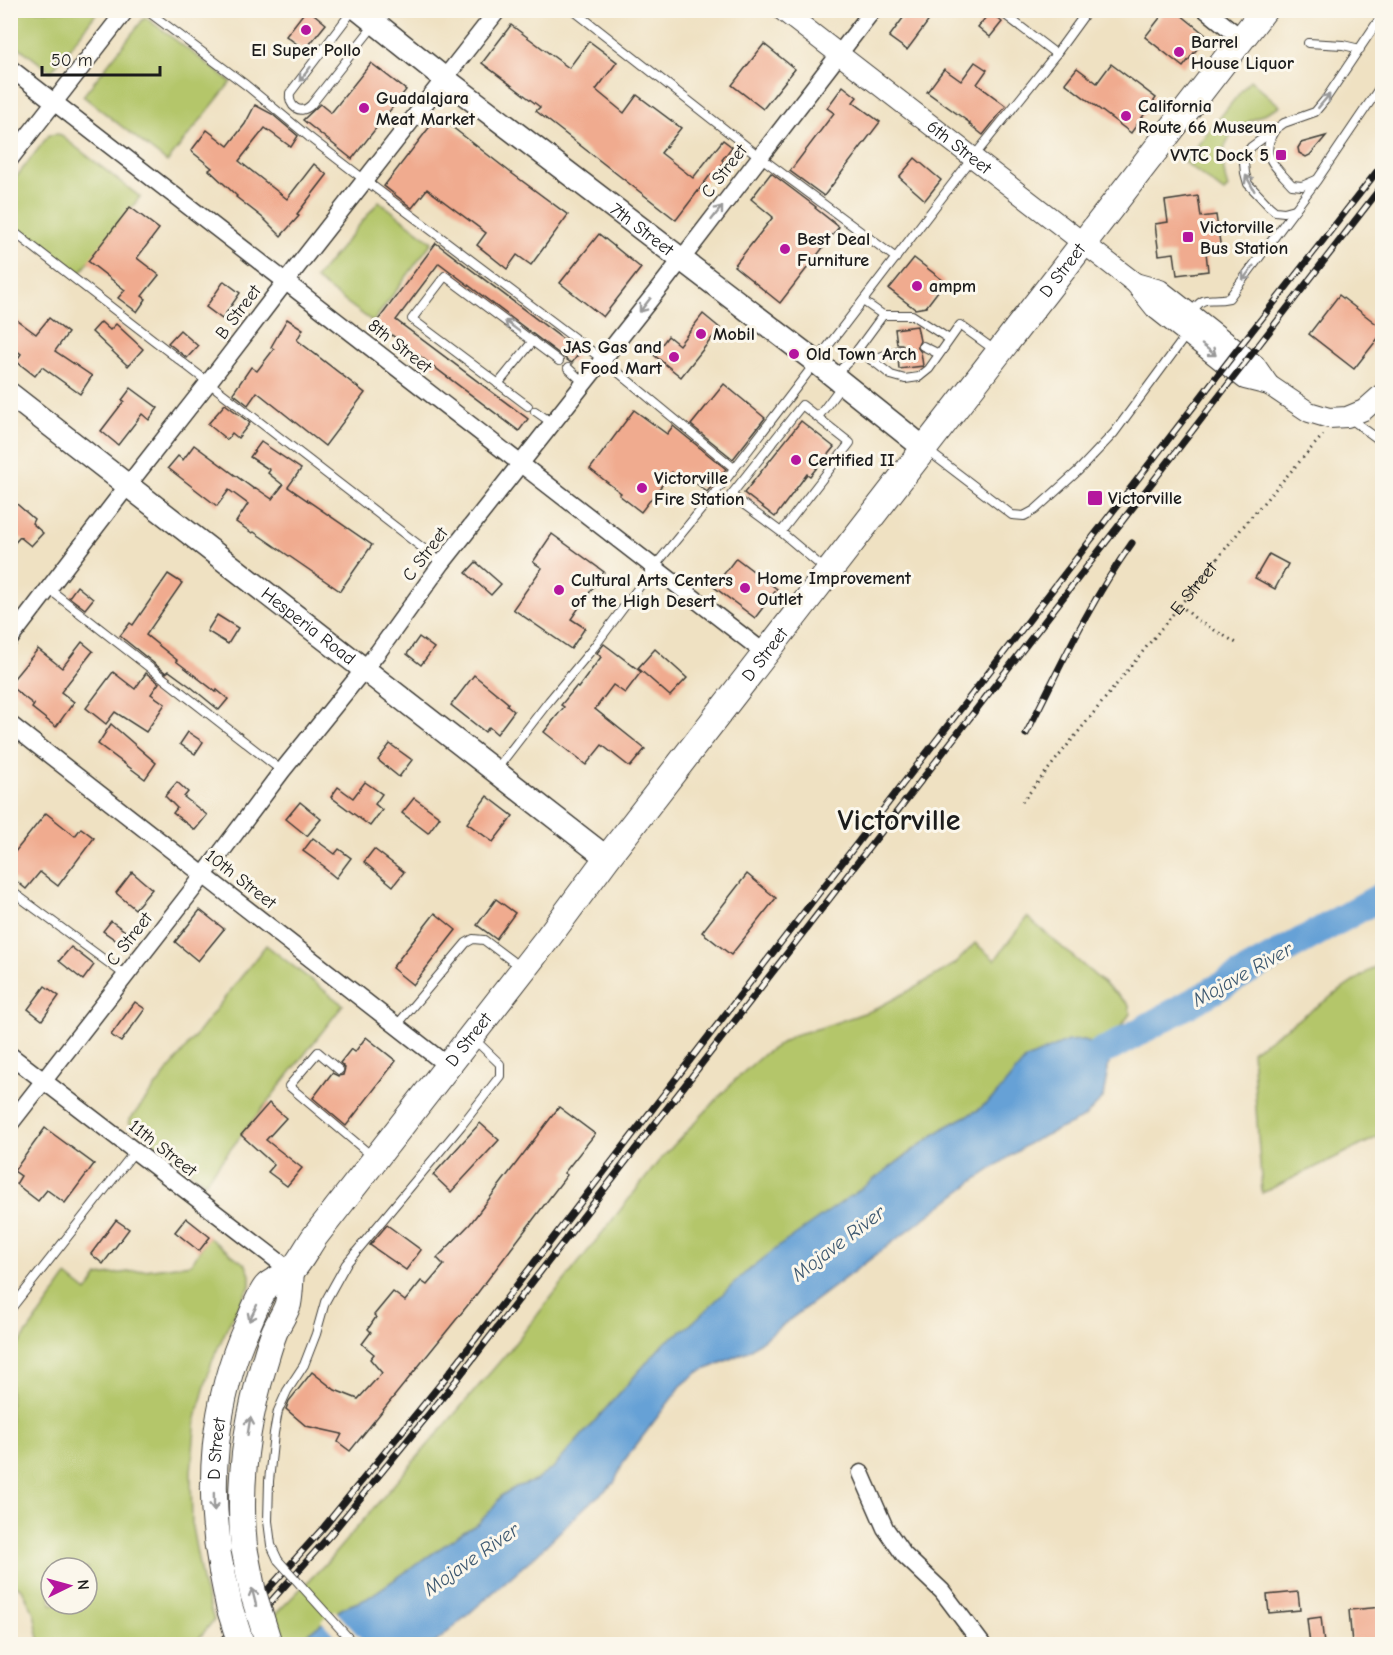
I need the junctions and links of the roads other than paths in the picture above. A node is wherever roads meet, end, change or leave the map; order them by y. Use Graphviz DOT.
graph roads {
  1 [pos="126,10"];
  2 [pos="146,10"];
  3 [pos="353,10"];
  4 [pos="498,10"];
  5 [pos="573,10"];
  6 [pos="782,10"];
  7 [pos="873,10"];
  8 [pos="999,10"];
  9 [pos="1088,10"];
  10 [pos="1206,10"];
  11 [pos="1264,10"];
  12 [pos="1383,15"];
  13 [pos="367,17"];
  14 [pos="1242,39"];
  15 [pos="1308,43"];
  16 [pos="1360,49"];
  17 [pos="1056,54"];
  18 [pos="839,55"];
  19 [pos="10,68"];
  20 [pos="445,79"];
  21 [pos="1383,84"];
  22 [pos="55,102"];
  23 [pos="1274,130"];
  24 [pos="760,157"];
  25 [pos="973,158"];
  26 [pos="10,159"];
  27 [pos="1317,180"];
  28 [pos="366,181"];
  29 [pos="1295,209"];
  30 [pos="10,229"];
  31 [pos="1083,244"];
  32 [pos="680,258"];
  33 [pos="896,258"];
  34 [pos="286,281"];
  35 [pos="863,301"];
  36 [pos="883,315"];
  37 [pos="1188,324"];
  38 [pos="949,339"];
  39 [pos="533,342"];
  40 [pos="923,346"];
  41 [pos="858,350"];
  42 [pos="900,350"];
  43 [pos="999,353"];
  44 [pos="939,354"];
  45 [pos="602,359"];
  46 [pos="871,360"];
  47 [pos="559,361"];
  48 [pos="816,362"];
  49 [pos="568,368"];
  50 [pos="838,380"];
  51 [pos="208,383"];
  52 [pos="584,383"];
  53 [pos="498,384"];
  54 [pos="10,394"];
  55 [pos="1383,394"];
  56 [pos="818,417"];
  57 [pos="1342,418"];
  58 [pos="552,423"];
  59 [pos="1383,442"];
  60 [pos="925,449"];
  61 [pos="520,463"];
  62 [pos="734,468"];
  63 [pos="128,485"];
  64 [pos="781,532"];
  65 [pos="442,563"];
  66 [pos="654,567"];
  67 [pos="829,572"];
  68 [pos="49,589"];
  69 [pos="10,639"];
  70 [pos="766,654"];
  71 [pos="364,670"];
  72 [pos="10,724"];
  73 [pos="282,771"];
  74 [pos="495,771"];
  75 [pos="607,858"];
  76 [pos="204,875"];
  77 [pos="10,890"];
  78 [pos="523,969"];
  79 [pos="125,975"];
  80 [pos="397,1025"];
  81 [pos="471,1036"];
  82 [pos="10,1055"];
  83 [pos="448,1066"];
  84 [pos="339,1070"];
  85 [pos="43,1080"];
  86 [pos="14,1113"];
  87 [pos="135,1151"];
  88 [pos="375,1159"];
  89 [pos="291,1271"];
  90 [pos="10,1310"];
  91 [pos="861,1473"];
  92 [pos="241,1644"];
  93 [pos="269,1644"];
  94 [pos="354,1644"];
  95 [pos="982,1644"];
  1 -- 22 [label="street"];
  2 -- 28 [label="lane"];
  3 -- 13 [label="lane, one-way"];
  4 -- 20 [label="street, B Street"];
  5 -- 24 [label="lane"];
  6 -- 18 [label="street, 6th Street"];
  7 -- 18 [label="street, C Street"];
  8 -- 17 [label="lane"];
  9 -- 17 [label="lane"];
  10 -- 14 [label="street"];
  11 -- 14 [label="main road, D Street"];
  12 -- 16 [label="lane"];
  13 -- 20 [label="main road, 7th Street"];
  14 -- 31 [label="main road, D Street"];
  15 -- 16 [label="lane"];
  23 -- 16 [label="lane, one-way"];
  17 -- 25 [label="lane"];
  18 -- 24 [label="street, C Street"];
  18 -- 25 [label="street, 6th Street"];
  19 -- 22 [label="street, 8th Street"];
  20 -- 28 [label="street, B Street"];
  20 -- 32 [label="main road, 7th Street"];
  21 -- 27 [label="lane"];
  22 -- 26 [label="street"];
  22 -- 34 [label="street, 8th Street"];
  23 -- 27 [label="lane"];
  29 -- 23 [label="lane, one-way"];
  32 -- 24 [label="street, C Street, one-way"];
  24 -- 33 [label="lane"];
  25 -- 31 [label="street, 6th Street"];
  25 -- 33 [label="lane"];
  27 -- 29 [label="lane"];
  28 -- 34 [label="street, B Street"];
  28 -- 45 [label="lane"];
  29 -- 37 [label="lane, one-way"];
  30 -- 51 [label="lane"];
  31 -- 37 [label="street, 6th Street"];
  31 -- 43 [label="main road, D Street"];
  32 -- 45 [label="street, C Street, one-way"];
  32 -- 48 [label="main road, 7th Street"];
  33 -- 35 [label="lane"];
  34 -- 51 [label="street, B Street"];
  34 -- 61 [label="street, 8th Street"];
  35 -- 36 [label="lane"];
  35 -- 48 [label="lane"];
  36 -- 38 [label="lane"];
  36 -- 41 [label="lane"];
  37 -- 57 [label="street, 6th Street"];
  37 -- 60 [label="lane"];
  38 -- 43 [label="lane"];
  38 -- 44 [label="lane"];
  39 -- 47 [label="lane"];
  39 -- 53 [label="lane"];
  39 -- 53 [label="lane, one-way"];
  40 -- 44 [label="lane"];
  41 -- 46 [label="lane"];
  41 -- 50 [label="lane"];
  42 -- 46 [label="lane"];
  43 -- 60 [label="main road, D Street"];
  44 -- 46 [label="lane"];
  45 -- 52 [label="street, C Street"];
  45 -- 62 [label="lane"];
  48 -- 50 [label="main road, 7th Street"];
  48 -- 62 [label="lane"];
  49 -- 52 [label="lane"];
  50 -- 56 [label="lane"];
  50 -- 60 [label="main road, 7th Street"];
  51 -- 63 [label="street, B Street"];
  51 -- 65 [label="lane"];
  52 -- 58 [label="street, C Street"];
  53 -- 58 [label="lane"];
  54 -- 63 [label="main road, Hesperia Road"];
  55 -- 57 [label="street"];
  56 -- 64 [label="lane"];
  56 -- 64 [label="lane"];
  57 -- 59 [label="lane"];
  58 -- 61 [label="street, C Street"];
  60 -- 67 [label="main road, D Street"];
  61 -- 65 [label="street, C Street"];
  61 -- 66 [label="street, 8th Street"];
  62 -- 66 [label="lane"];
  63 -- 68 [label="street, B Street"];
  63 -- 71 [label="main road, Hesperia Road"];
  64 -- 67 [label="lane"];
  65 -- 71 [label="street, C Street"];
  66 -- 70 [label="street, 8th Street"];
  66 -- 74 [label="lane"];
  67 -- 70 [label="main road, D Street"];
  68 -- 69 [label="street, B Street"];
  68 -- 73 [label="lane"];
  70 -- 75 [label="main road, D Street"];
  71 -- 73 [label="street, C Street"];
  71 -- 74 [label="main road, Hesperia Road"];
  72 -- 76 [label="street, 10th Street"];
  73 -- 76 [label="street, C Street"];
  74 -- 75 [label="main road, Hesperia Road"];
  75 -- 78 [label="main road, D Street"];
  76 -- 79 [label="street, C Street"];
  76 -- 80 [label="street, 10th Street"];
  77 -- 79 [label="lane"];
  78 -- 80 [label="lane"];
  78 -- 81 [label="main road, D Street"];
  79 -- 85 [label="street, C Street"];
  80 -- 83 [label="street, 10th Street"];
  81 -- 83 [label="main road, D Street"];
  81 -- 94 [label="lane, bridge"];
  82 -- 85 [label="street, 11th Street"];
  83 -- 88 [label="main road, D Street"];
  84 -- 88 [label="lane"];
  85 -- 86 [label="street, C Street"];
  85 -- 87 [label="street, 11th Street"];
  87 -- 89 [label="street, 11th Street"];
  87 -- 90 [label="lane"];
  88 -- 89 [label="main road, D Street"];
  89 -- 92 [label="main road, D Street, one-way, bridge"];
  93 -- 89 [label="main road, D Street, one-way, bridge"];
  91 -- 95 [label="street"];
}
